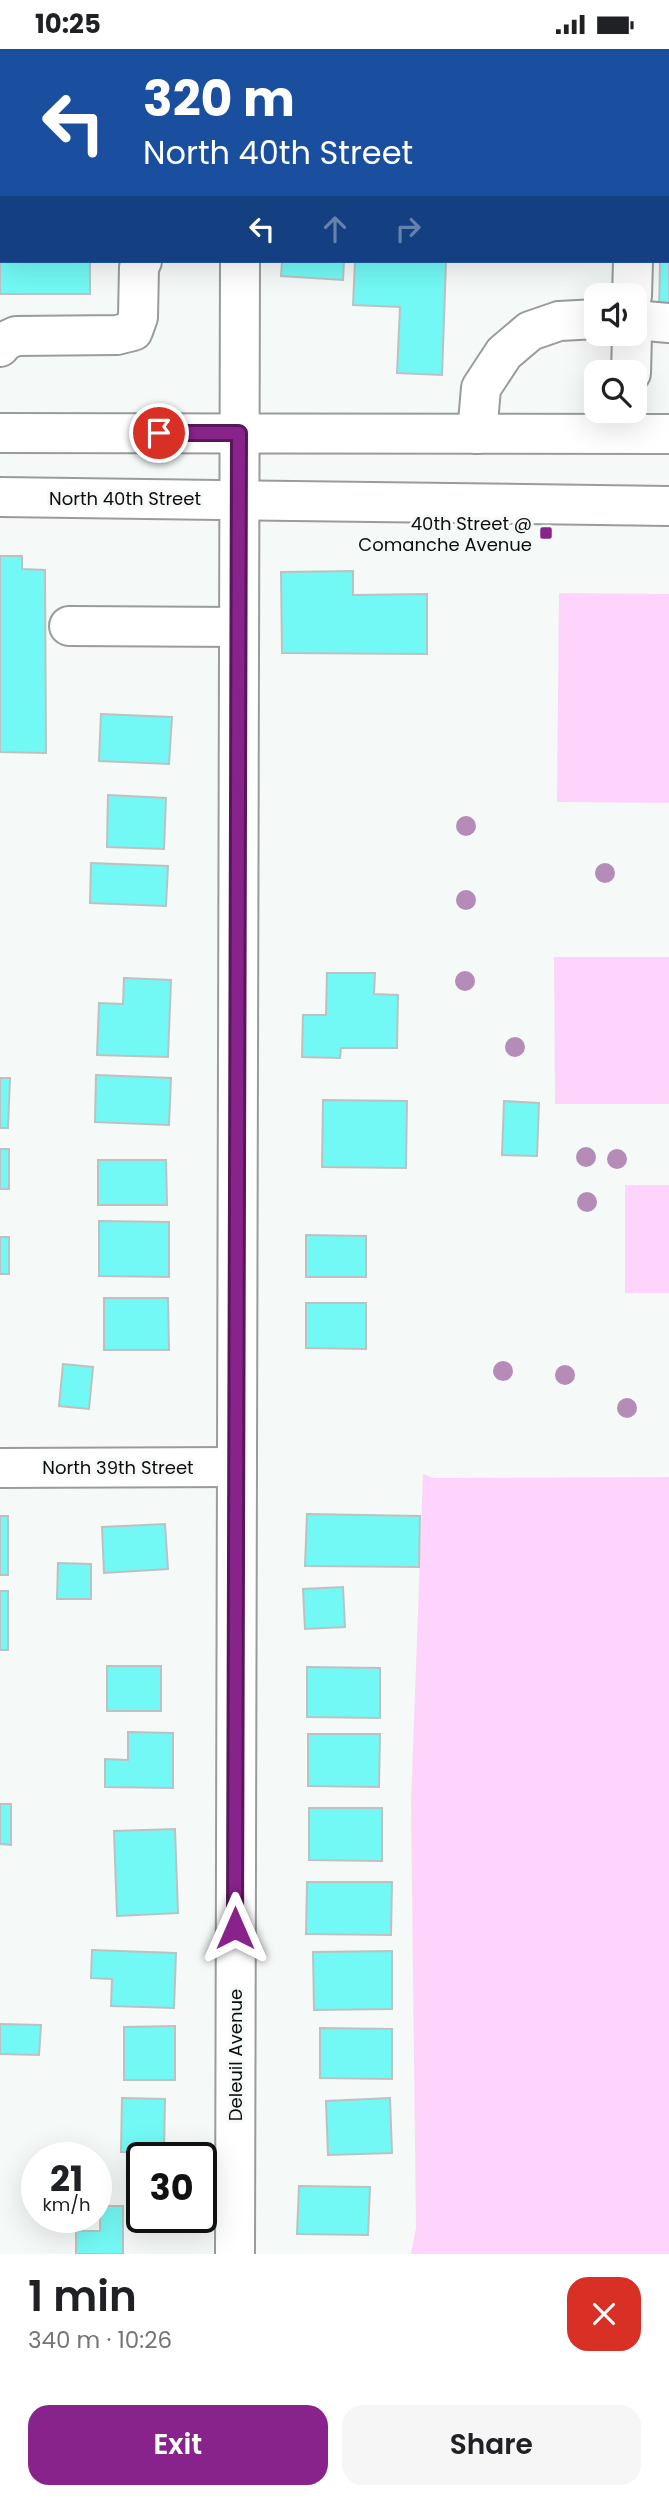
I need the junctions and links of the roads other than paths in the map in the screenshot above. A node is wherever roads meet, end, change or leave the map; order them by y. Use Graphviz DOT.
graph roads {
  1 [pos="141,263"];
  2 [pos="240,263"];
  3 [pos="633,263"];
  4 [pos="632,283"];
  5 [pos="584,320"];
  6 [pos="647,321"];
  7 [pos="669,323"];
  8 [pos="0,347"];
  9 [pos="630,423"];
  10 [pos="0,433"];
  11 [pos="239,433"];
  12 [pos="477,434"];
  13 [pos="669,434"];
  14 [pos="0,497"];
  15 [pos="238,499"];
  16 [pos="669,506"];
  17 [pos="69,626"];
  18 [pos="238,627"];
  19 [pos="235,1467"];
  20 [pos="0,1468"];
  21 [pos="235,2254"];
  1 -- 8 [label="street"];
  2 -- 11 [label="street, Deleuil Avenue"];
  3 -- 4 [label="street"];
  5 -- 12 [label="street"];
  6 -- 7 [label="street"];
  9 -- 12 [label="street"];
  9 -- 13 [label="street"];
  10 -- 11 [label="street"];
  11 -- 12 [label="street"];
  11 -- 15 [label="street, Deleuil Avenue"];
  14 -- 15 [label="street, North 40th Street"];
  15 -- 16 [label="street, North 40th Street"];
  15 -- 18 [label="street, Deleuil Avenue"];
  17 -- 18 [label="street"];
  18 -- 19 [label="street, Deleuil Avenue"];
  19 -- 20 [label="street, North 39th Street"];
  19 -- 21 [label="street, Deleuil Avenue"];
}
